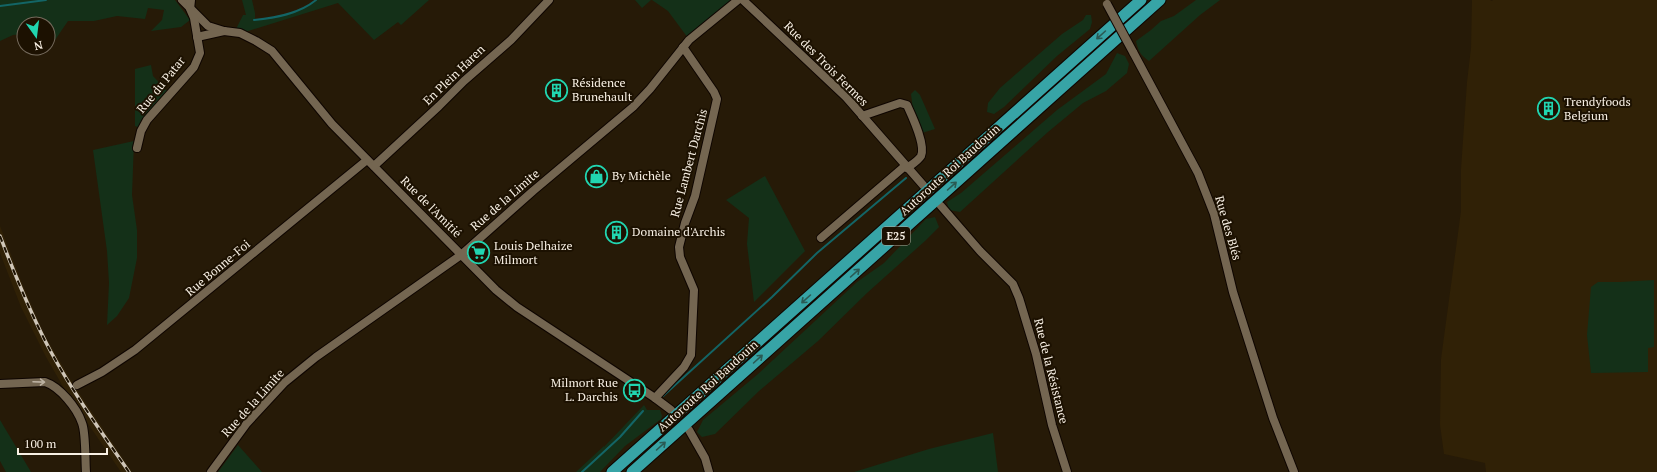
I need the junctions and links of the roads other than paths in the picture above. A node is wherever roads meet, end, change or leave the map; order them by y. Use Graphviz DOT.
graph roads {
  1 [pos="182,0"];
  2 [pos="549,0"];
  3 [pos="738,0"];
  4 [pos="743,0"];
  5 [pos="1141,0"];
  6 [pos="1160,0"];
  7 [pos="1106,2"];
  8 [pos="190,4"];
  9 [pos="224,31"];
  10 [pos="197,37"];
  11 [pos="683,47"];
  12 [pos="862,116"];
  13 [pos="137,148"];
  14 [pos="367,160"];
  15 [pos="374,166"];
  16 [pos="906,167"];
  17 [pos="923,185"];
  18 [pos="941,206"];
  19 [pos="821,238"];
  20 [pos="462,255"];
  21 [pos="0,384"];
  22 [pos="77,385"];
  23 [pos="655,398"];
  24 [pos="671,410"];
  25 [pos="689,430"];
  26 [pos="86,472"];
  27 [pos="211,472"];
  28 [pos="612,472"];
  29 [pos="632,472"];
  30 [pos="709,472"];
  31 [pos="1067,472"];
  32 [pos="1294,472"];
  1 -- 8 [label="street"];
  2 -- 15 [label="street, En Plein Haren"];
  3 -- 11 [label="street, Rue de la Limite"];
  4 -- 12 [label="street, Rue des Trois Fermes"];
  5 -- 28 [label="highway, Autoroute Roi Baudouin / E25, one-way"];
  29 -- 6 [label="highway, Autoroute Roi Baudouin / E25, one-way"];
  7 -- 32 [label="street, Rue des Blés, bridge"];
  8 -- 9 [label="street, Rue de l'Amitié"];
  8 -- 10 [label="street, Rue du Patar"];
  9 -- 10 [label="street"];
  9 -- 14 [label="street, Rue de l'Amitié"];
  10 -- 13 [label="street, Rue du Patar"];
  11 -- 20 [label="street, Rue de la Limite"];
  11 -- 23 [label="street, Rue Lambert Darchis"];
  12 -- 16 [label="street, Rue des Trois Fermes"];
  12 -- 16 [label="street"];
  14 -- 15 [label="street, Rue de l'Amitié"];
  14 -- 22 [label="street, Rue Bonne-Foi"];
  15 -- 20 [label="street, Rue de l'Amitié"];
  16 -- 17 [label="street, Rue des Trois Fermes"];
  16 -- 19 [label="street"];
  18 -- 31 [label="street, Rue de la Résistance"];
  20 -- 23 [label="street, Rue de l'Amitié"];
  20 -- 27 [label="street, Rue de la Limite"];
  21 -- 26 [label="street, one-way"];
  23 -- 24 [label="street, Rue de l'Amitié"];
  25 -- 30 [label="street"];
}
